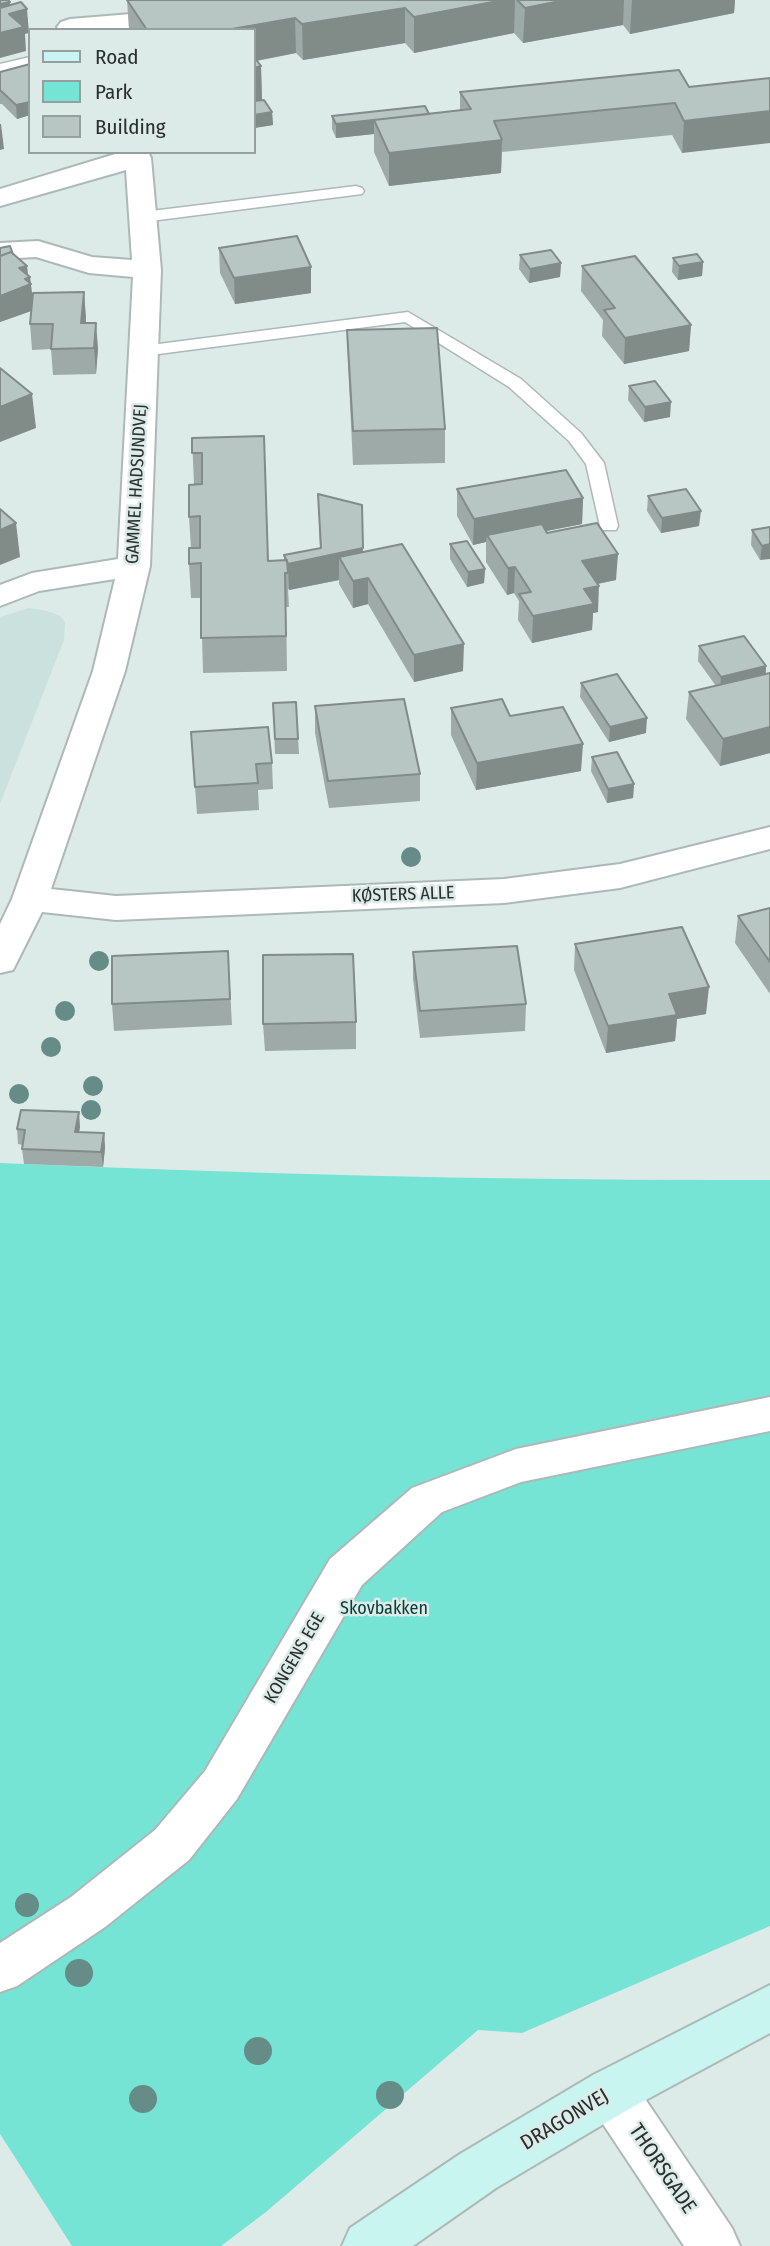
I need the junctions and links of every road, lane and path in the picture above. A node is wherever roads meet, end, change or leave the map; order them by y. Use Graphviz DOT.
graph roads {
  1 [pos="206,15"];
  2 [pos="66,22"];
  3 [pos="28,62"];
  4 [pos="0,69"];
  5 [pos="137,155"];
  6 [pos="356,191"];
  7 [pos="0,198"];
  8 [pos="143,217"];
  9 [pos="0,251"];
  10 [pos="147,270"];
  11 [pos="144,351"];
  12 [pos="608,526"];
  13 [pos="134,566"];
  14 [pos="0,596"];
  15 [pos="770,838"];
  16 [pos="30,900"];
  17 [pos="0,961"];
  18 [pos="770,1414"];
  19 [pos="0,1970"];
  20 [pos="770,2008"];
  21 [pos="611,2092"];
  22 [pos="368,2246"];
  23 [pos="714,2246"];
  1 -- 2 [label="street"];
  3 -- 4 [label="lane"];
  5 -- 7 [label="street"];
  5 -- 8 [label="street, GAMMEL HADSUNDVEJ"];
  6 -- 8 [label="lane"];
  8 -- 10 [label="street, GAMMEL HADSUNDVEJ"];
  9 -- 10 [label="street"];
  10 -- 11 [label="street, GAMMEL HADSUNDVEJ"];
  11 -- 12 [label="lane"];
  11 -- 13 [label="street, GAMMEL HADSUNDVEJ"];
  13 -- 14 [label="street"];
  13 -- 16 [label="street, GAMMEL HADSUNDVEJ"];
  15 -- 16 [label="street, KØSTERS ALLE"];
  16 -- 17 [label="street, GAMMEL HADSUNDVEJ"];
  18 -- 19 [label="street, KONGENS EGE"];
  20 -- 21 [label="main road, DRAGONVEJ"];
  21 -- 22 [label="main road, DRAGONVEJ"];
  21 -- 23 [label="street, THORSGADE"];
}
